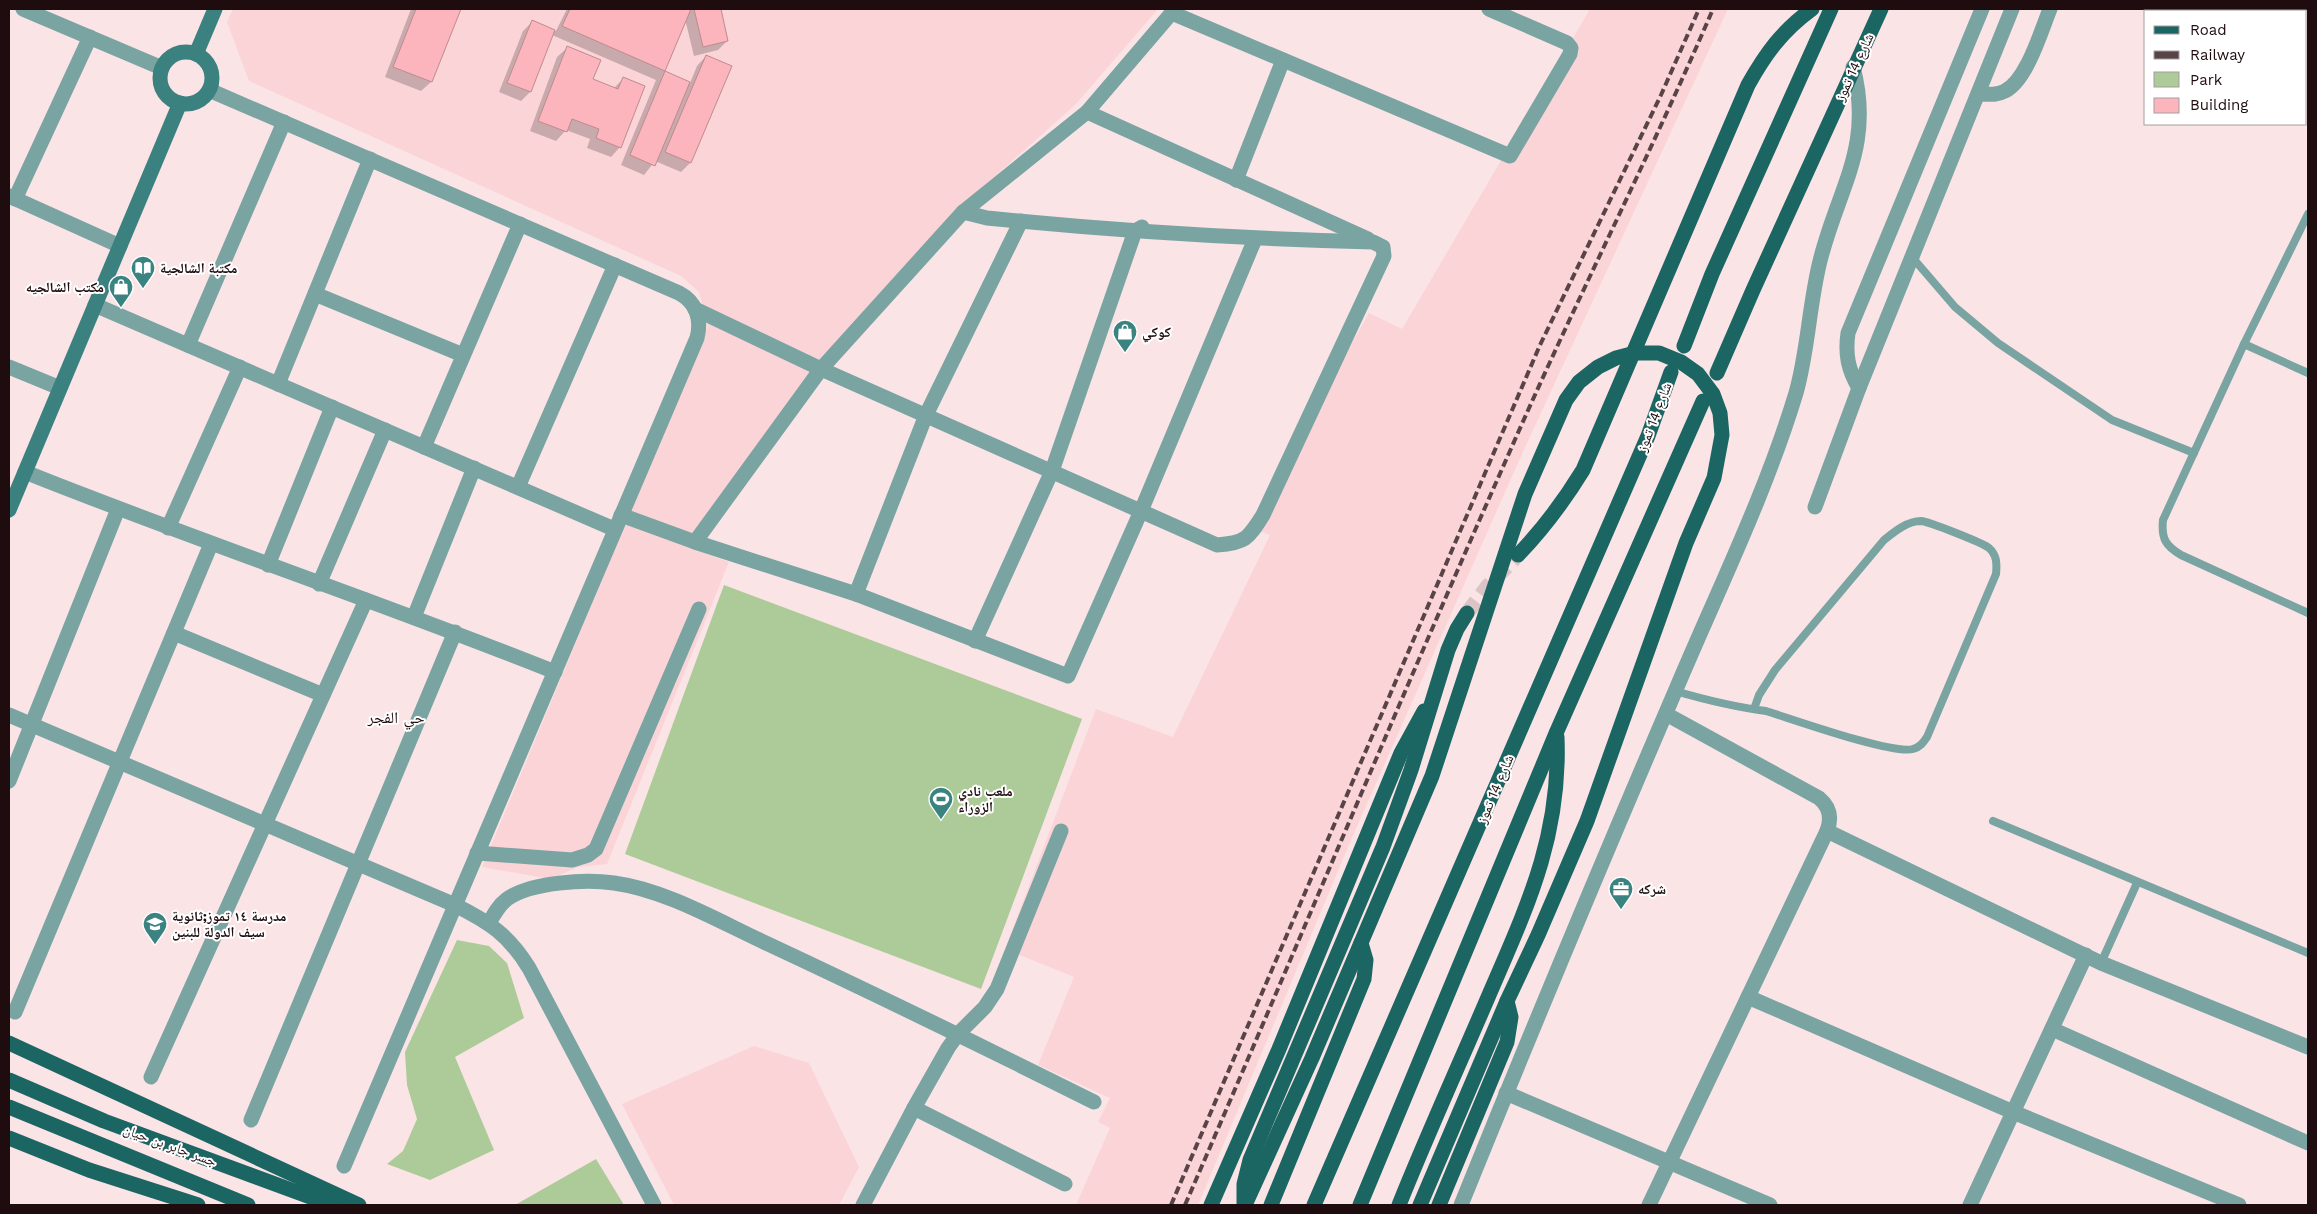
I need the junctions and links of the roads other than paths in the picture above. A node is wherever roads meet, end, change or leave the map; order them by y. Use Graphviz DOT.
graph roads {
  1 [pos="23,9"];
  2 [pos="215,9"];
  3 [pos="1488,9"];
  4 [pos="1812,9"];
  5 [pos="1831,9"];
  6 [pos="1881,9"];
  7 [pos="1982,9"];
  8 [pos="2012,9"];
  9 [pos="2050,9"];
  10 [pos="1174,11"];
  11 [pos="90,37"];
  12 [pos="196,54"];
  13 [pos="1283,60"];
  14 [pos="1853,67"];
  15 [pos="162,68"];
  16 [pos="209,90"];
  17 [pos="1978,94"];
  18 [pos="180,103"];
  19 [pos="1087,112"];
  20 [pos="284,122"];
  21 [pos="370,159"];
  22 [pos="1236,180"];
  23 [pos="12,197"];
  24 [pos="963,212"];
  25 [pos="2308,214"];
  26 [pos="1021,221"];
  27 [pos="520,224"];
  28 [pos="1140,228"];
  29 [pos="1256,239"];
  30 [pos="1373,242"];
  31 [pos="120,246"];
  32 [pos="1911,256"];
  33 [pos="616,265"];
  34 [pos="315,294"];
  35 [pos="95,305"];
  36 [pos="695,309"];
  37 [pos="2244,344"];
  38 [pos="188,345"];
  39 [pos="1684,346"];
  40 [pos="463,355"];
  41 [pos="9,367"];
  42 [pos="240,367"];
  43 [pos="821,369"];
  44 [pos="1671,372"];
  45 [pos="1717,372"];
  46 [pos="2308,373"];
  47 [pos="278,384"];
  48 [pos="60,388"];
  49 [pos="1859,388"];
  50 [pos="1703,401"];
  51 [pos="332,407"];
  52 [pos="926,415"];
  53 [pos="385,430"];
  54 [pos="424,446"];
  55 [pos="2194,453"];
  56 [pos="474,468"];
  57 [pos="1052,471"];
  58 [pos="25,472"];
  59 [pos="518,487"];
  60 [pos="1815,507"];
  61 [pos="118,509"];
  62 [pos="9,510"];
  63 [pos="1141,511"];
  64 [pos="621,514"];
  65 [pos="168,528"];
  66 [pos="614,529"];
  67 [pos="695,542"];
  68 [pos="211,544"];
  69 [pos="1518,555"];
  70 [pos="268,565"];
  71 [pos="319,584"];
  72 [pos="856,594"];
  73 [pos="366,600"];
  74 [pos="698,608"];
  75 [pos="2308,612"];
  76 [pos="1467,613"];
  77 [pos="414,617"];
  78 [pos="455,632"];
  79 [pos="174,633"];
  80 [pos="975,641"];
  81 [pos="555,672"];
  82 [pos="1676,691"];
  83 [pos="323,695"];
  84 [pos="1434,695"];
  85 [pos="1754,709"];
  86 [pos="1666,714"];
  87 [pos="9,715"];
  88 [pos="32,725"];
  89 [pos="1557,731"];
  90 [pos="120,762"];
  91 [pos="9,781"];
  92 [pos="1993,821"];
  93 [pos="266,824"];
  94 [pos="1061,831"];
  95 [pos="1826,831"];
  96 [pos="477,853"];
  97 [pos="358,863"];
  98 [pos="2137,883"];
  99 [pos="455,905"];
  100 [pos="489,923"];
  101 [pos="1361,943"];
  102 [pos="2308,953"];
  103 [pos="2086,955"];
  104 [pos="2101,963"];
  105 [pos="1748,997"];
  106 [pos="1507,1001"];
  107 [pos="14,1012"];
  108 [pos="2052,1029"];
  109 [pos="958,1034"];
  110 [pos="9,1043"];
  111 [pos="2308,1047"];
  112 [pos="151,1077"];
  113 [pos="9,1080"];
  114 [pos="1506,1093"];
  115 [pos="1094,1102"];
  116 [pos="9,1107"];
  117 [pos="914,1108"];
  118 [pos="2013,1112"];
  119 [pos="251,1120"];
  120 [pos="9,1138"];
  121 [pos="2308,1143"];
  122 [pos="1670,1163"];
  123 [pos="344,1166"];
  124 [pos="1065,1184"];
  125 [pos="1972,1204"];
  126 [pos="198,1205"];
  127 [pos="248,1205"];
  128 [pos="332,1205"];
  129 [pos="359,1205"];
  130 [pos="654,1205"];
  131 [pos="864,1205"];
  132 [pos="1211,1205"];
  133 [pos="1245,1205"];
  134 [pos="1271,1205"];
  135 [pos="1314,1205"];
  136 [pos="1360,1205"];
  137 [pos="1399,1205"];
  138 [pos="1420,1205"];
  139 [pos="1439,1205"];
  140 [pos="1460,1205"];
  141 [pos="1649,1205"];
  142 [pos="1770,1205"];
  143 [pos="2239,1205"];
  1 -- 11 [label="street"];
  2 -- 12 [label="street"];
  3 -- 13 [label="street"];
  4 -- 69 [label="main road"];
  5 -- 39 [label="main road"];
  6 -- 14 [label="main road, شارع 14 تموز"];
  7 -- 49 [label="street"];
  8 -- 17 [label="street"];
  9 -- 17 [label="street"];
  10 -- 13 [label="street"];
  10 -- 19 [label="street"];
  11 -- 15 [label="street"];
  11 -- 23 [label="street"];
  12 -- 15 [label="street"];
  12 -- 16 [label="street"];
  13 -- 22 [label="street"];
  14 -- 45 [label="main road, شارع 14 تموز"];
  14 -- 82 [label="street"];
  15 -- 18 [label="street"];
  16 -- 18 [label="street"];
  16 -- 20 [label="street"];
  17 -- 32 [label="street"];
  18 -- 31 [label="street"];
  19 -- 22 [label="street"];
  19 -- 24 [label="street"];
  20 -- 21 [label="street"];
  20 -- 38 [label="street"];
  21 -- 27 [label="street"];
  21 -- 34 [label="street"];
  22 -- 30 [label="street"];
  23 -- 31 [label="street"];
  24 -- 26 [label="street"];
  24 -- 43 [label="street"];
  25 -- 37 [label="lane"];
  26 -- 28 [label="street"];
  26 -- 52 [label="street"];
  27 -- 33 [label="street"];
  27 -- 40 [label="street"];
  28 -- 29 [label="street"];
  28 -- 57 [label="street"];
  29 -- 30 [label="street"];
  29 -- 63 [label="street"];
  30 -- 63 [label="street"];
  31 -- 35 [label="street"];
  32 -- 49 [label="street"];
  32 -- 55 [label="lane"];
  33 -- 36 [label="street"];
  33 -- 59 [label="street"];
  34 -- 40 [label="street"];
  34 -- 47 [label="street"];
  35 -- 38 [label="street"];
  35 -- 48 [label="street"];
  36 -- 43 [label="street"];
  36 -- 64 [label="street"];
  37 -- 46 [label="lane"];
  37 -- 55 [label="lane"];
  38 -- 42 [label="street"];
  40 -- 54 [label="street"];
  41 -- 48 [label="street"];
  42 -- 47 [label="street"];
  42 -- 65 [label="street"];
  43 -- 52 [label="street"];
  43 -- 67 [label="street"];
  44 -- 135 [label="main road, شارع 14 تموز"];
  47 -- 51 [label="street"];
  48 -- 58 [label="street"];
  49 -- 60 [label="street"];
  50 -- 89 [label="main road"];
  51 -- 53 [label="street"];
  51 -- 70 [label="street"];
  52 -- 57 [label="street"];
  52 -- 72 [label="street"];
  53 -- 54 [label="street"];
  53 -- 71 [label="street"];
  54 -- 56 [label="street"];
  55 -- 75 [label="lane"];
  56 -- 59 [label="street"];
  56 -- 77 [label="street"];
  57 -- 63 [label="street"];
  57 -- 80 [label="street"];
  58 -- 61 [label="street"];
  58 -- 62 [label="street"];
  59 -- 66 [label="street"];
  61 -- 65 [label="street"];
  61 -- 88 [label="street"];
  63 -- 80 [label="street"];
  64 -- 66 [label="street"];
  64 -- 67 [label="street"];
  65 -- 68 [label="street"];
  66 -- 81 [label="street"];
  67 -- 72 [label="street"];
  68 -- 70 [label="street"];
  68 -- 79 [label="street"];
  70 -- 71 [label="street"];
  71 -- 73 [label="street"];
  72 -- 80 [label="street"];
  73 -- 77 [label="street"];
  73 -- 83 [label="street"];
  74 -- 96 [label="street"];
  76 -- 84 [label="main road"];
  77 -- 78 [label="street"];
  78 -- 81 [label="street"];
  78 -- 97 [label="street"];
  79 -- 83 [label="street"];
  79 -- 90 [label="street"];
  81 -- 96 [label="street"];
  82 -- 85 [label="lane"];
  82 -- 86 [label="street"];
  83 -- 93 [label="street"];
  84 -- 132 [label="main road"];
  84 -- 133 [label="main road"];
  85 -- 85 [label="lane"];
  86 -- 95 [label="street"];
  86 -- 114 [label="street"];
  87 -- 88 [label="street"];
  88 -- 90 [label="street"];
  88 -- 91 [label="street"];
  89 -- 136 [label="main road"];
  89 -- 137 [label="main road"];
  90 -- 93 [label="street"];
  90 -- 107 [label="street"];
  92 -- 98 [label="lane"];
  93 -- 97 [label="street"];
  93 -- 112 [label="street"];
  94 -- 109 [label="street"];
  95 -- 103 [label="street"];
  95 -- 105 [label="street"];
  96 -- 99 [label="street"];
  97 -- 99 [label="street"];
  97 -- 119 [label="street"];
  98 -- 102 [label="lane"];
  98 -- 104 [label="lane"];
  99 -- 100 [label="street"];
  99 -- 123 [label="street"];
  100 -- 109 [label="street"];
  100 -- 130 [label="street"];
  101 -- 106 [label="main road, bridge"];
  101 -- 133 [label="main road, bridge"];
  101 -- 134 [label="main road"];
  103 -- 104 [label="street"];
  103 -- 108 [label="street"];
  104 -- 111 [label="street"];
  105 -- 118 [label="street"];
  105 -- 122 [label="street"];
  106 -- 138 [label="main road, bridge"];
  106 -- 139 [label="main road"];
  108 -- 118 [label="street"];
  108 -- 121 [label="street"];
  109 -- 115 [label="street"];
  109 -- 117 [label="street"];
  110 -- 129 [label="main road"];
  113 -- 128 [label="main road, جسر جابر بن حيان"];
  114 -- 122 [label="street"];
  114 -- 140 [label="street"];
  116 -- 127 [label="main road, جسر جابر بن حيان"];
  117 -- 124 [label="street"];
  117 -- 131 [label="street"];
  118 -- 125 [label="street"];
  118 -- 143 [label="street"];
  120 -- 126 [label="main road"];
  122 -- 141 [label="street"];
  122 -- 142 [label="street"];
}
